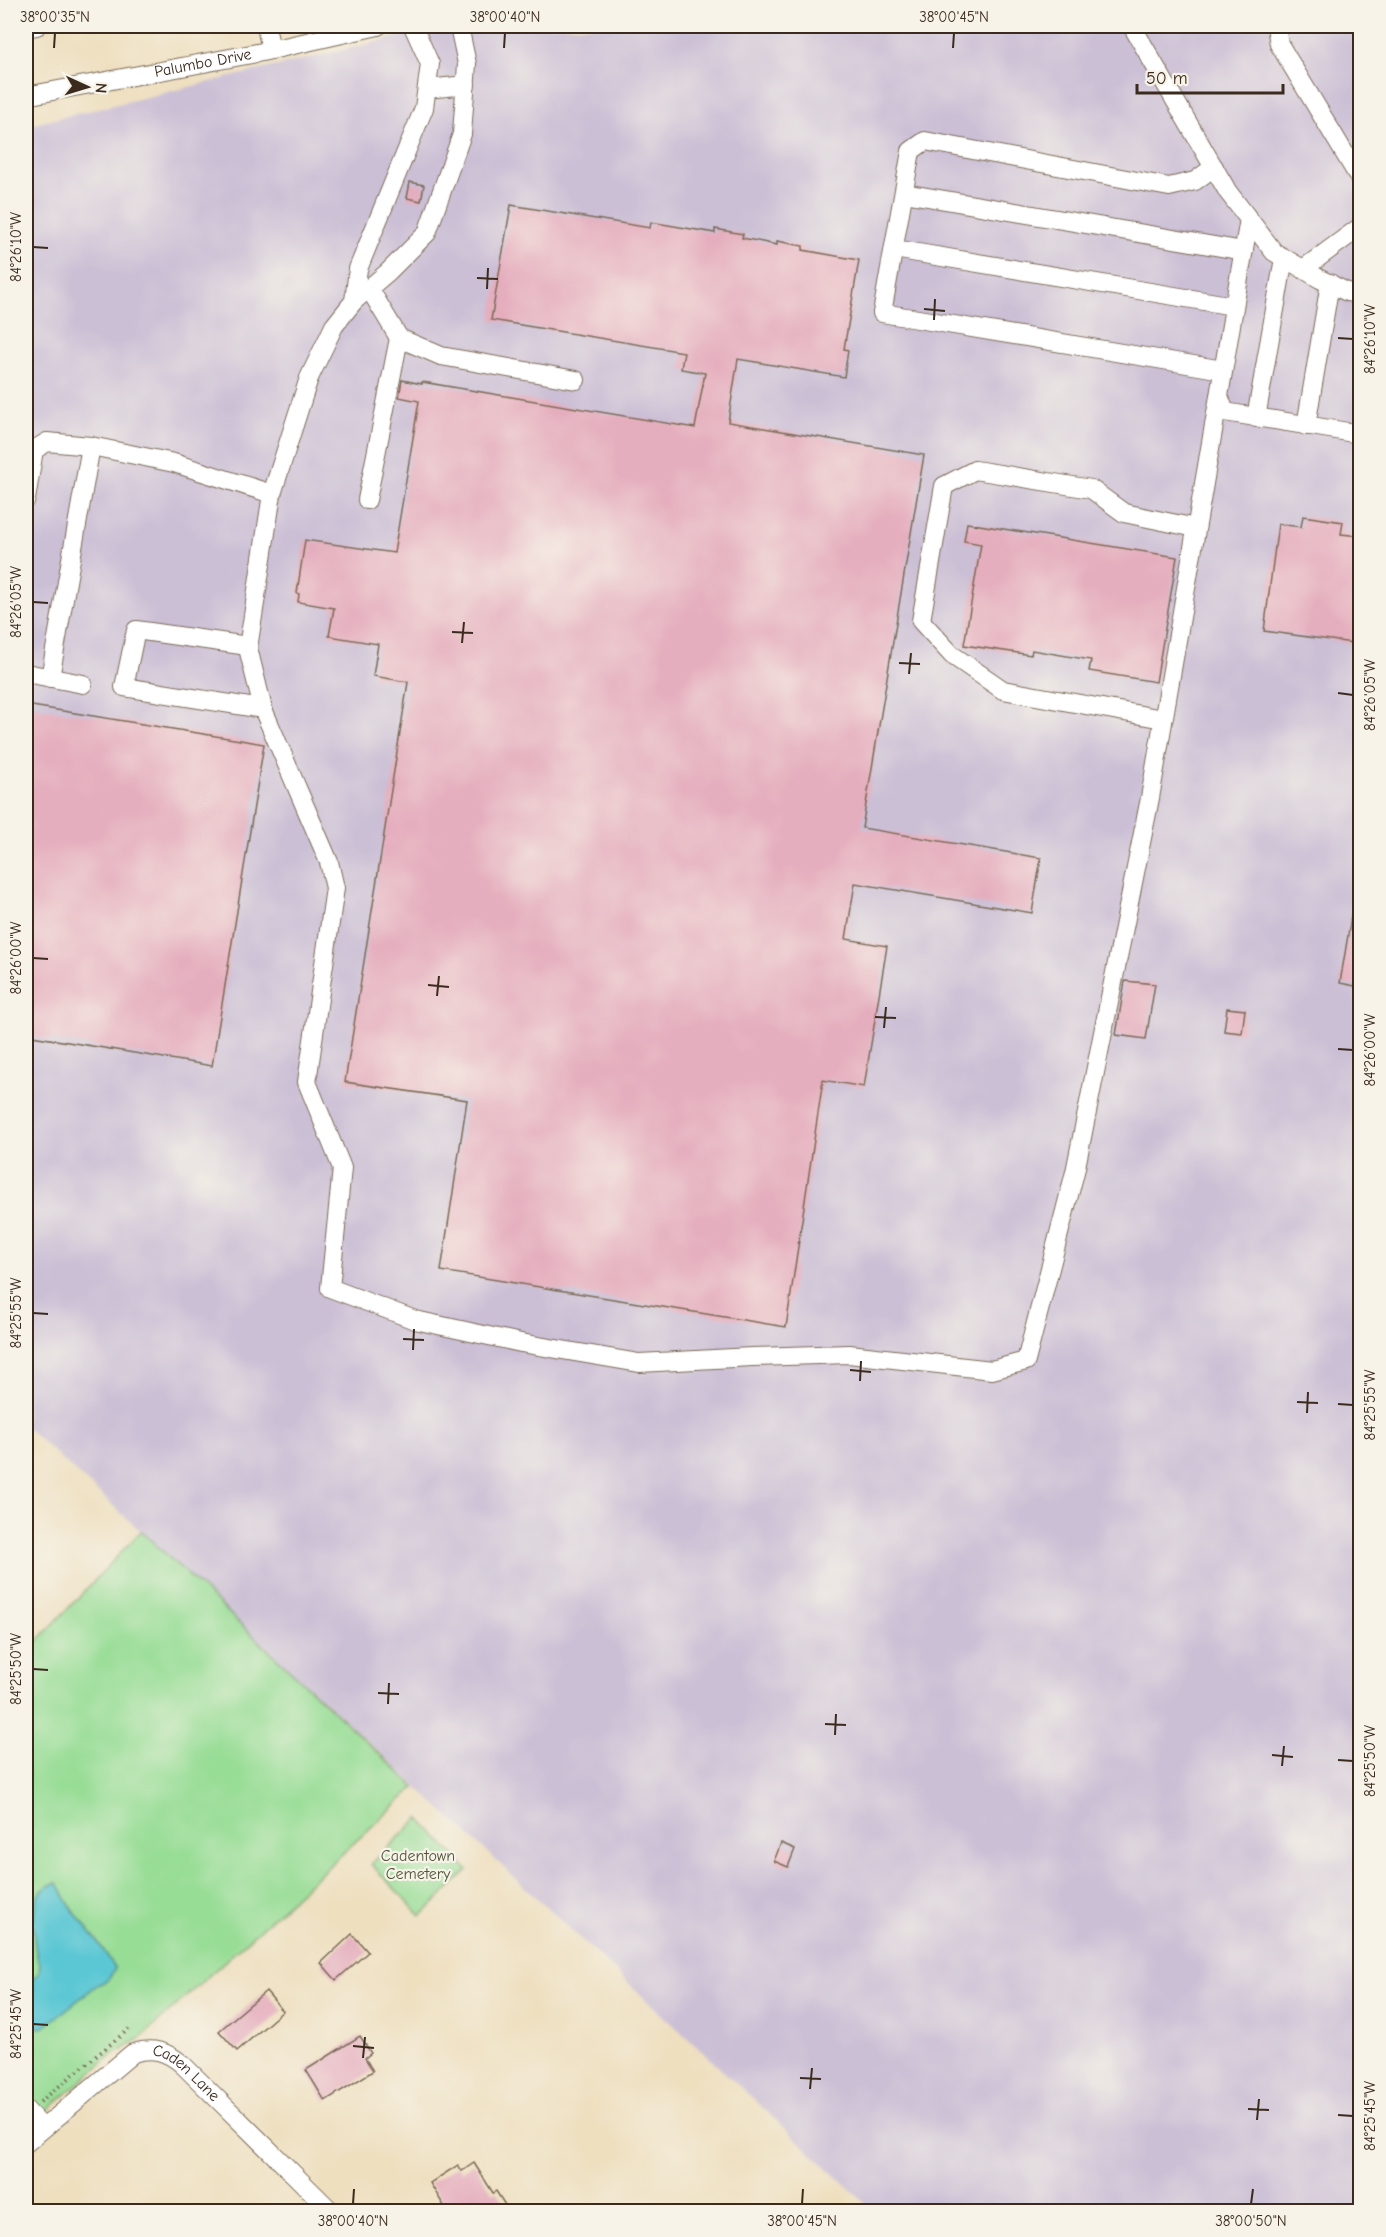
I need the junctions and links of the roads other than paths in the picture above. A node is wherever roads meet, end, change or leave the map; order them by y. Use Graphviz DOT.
graph roads {
  1 [pos="37,26"];
  2 [pos="266,26"];
  3 [pos="378,26"];
  4 [pos="413,26"];
  5 [pos="459,26"];
  6 [pos="1132,26"];
  7 [pos="1276,26"];
  8 [pos="26,28"];
  9 [pos="271,50"];
  10 [pos="466,85"];
  11 [pos="427,89"];
  12 [pos="26,96"];
  13 [pos="1214,167"];
  14 [pos="1360,179"];
  15 [pos="904,193"];
  16 [pos="1249,219"];
  17 [pos="1360,227"];
  18 [pos="894,249"];
  19 [pos="1244,251"];
  20 [pos="1284,258"];
  21 [pos="1303,269"];
  22 [pos="1330,283"];
  23 [pos="369,288"];
  24 [pos="1360,294"];
  25 [pos="354,301"];
  26 [pos="1234,306"];
  27 [pos="399,338"];
  28 [pos="1223,370"];
  29 [pos="576,380"];
  30 [pos="1219,396"];
  31 [pos="1256,418"];
  32 [pos="1306,426"];
  33 [pos="1360,429"];
  34 [pos="91,446"];
  35 [pos="272,494"];
  36 [pos="26,499"];
  37 [pos="367,500"];
  38 [pos="1196,528"];
  39 [pos="248,646"];
  40 [pos="26,673"];
  41 [pos="50,678"];
  42 [pos="83,684"];
  43 [pos="263,710"];
  44 [pos="1163,719"];
  45 [pos="31,2107"];
  46 [pos="43,2128"];
  47 [pos="26,2143"];
  48 [pos="332,2211"];
  1 -- 8 [label="street"];
  2 -- 9 [label="street"];
  3 -- 9 [label="street, Palumbo Drive"];
  4 -- 11 [label="street"];
  5 -- 10 [label="street"];
  6 -- 13 [label="street"];
  7 -- 14 [label="street"];
  9 -- 12 [label="street, Palumbo Drive"];
  10 -- 11 [label="street"];
  10 -- 23 [label="street"];
  11 -- 25 [label="street"];
  13 -- 15 [label="street"];
  13 -- 16 [label="street"];
  15 -- 18 [label="street"];
  15 -- 19 [label="street"];
  16 -- 19 [label="street"];
  16 -- 20 [label="street"];
  17 -- 21 [label="street"];
  18 -- 26 [label="street"];
  18 -- 28 [label="street"];
  19 -- 26 [label="street"];
  20 -- 21 [label="street"];
  20 -- 31 [label="street"];
  21 -- 22 [label="street"];
  22 -- 24 [label="street"];
  22 -- 32 [label="street"];
  23 -- 25 [label="street"];
  23 -- 27 [label="street"];
  25 -- 35 [label="street"];
  26 -- 28 [label="street"];
  27 -- 29 [label="street"];
  27 -- 37 [label="street"];
  28 -- 30 [label="street"];
  30 -- 31 [label="street"];
  30 -- 38 [label="street"];
  31 -- 32 [label="street"];
  32 -- 33 [label="street"];
  34 -- 35 [label="street"];
  34 -- 36 [label="street"];
  34 -- 41 [label="street"];
  35 -- 39 [label="street"];
  38 -- 44 [label="street"];
  38 -- 44 [label="street"];
  39 -- 43 [label="street"];
  39 -- 43 [label="street"];
  40 -- 41 [label="street"];
  41 -- 42 [label="street"];
  43 -- 44 [label="street"];
  45 -- 46 [label="street"];
  46 -- 47 [label="street, Caden Lane"];
  46 -- 48 [label="street, Caden Lane"];
}
